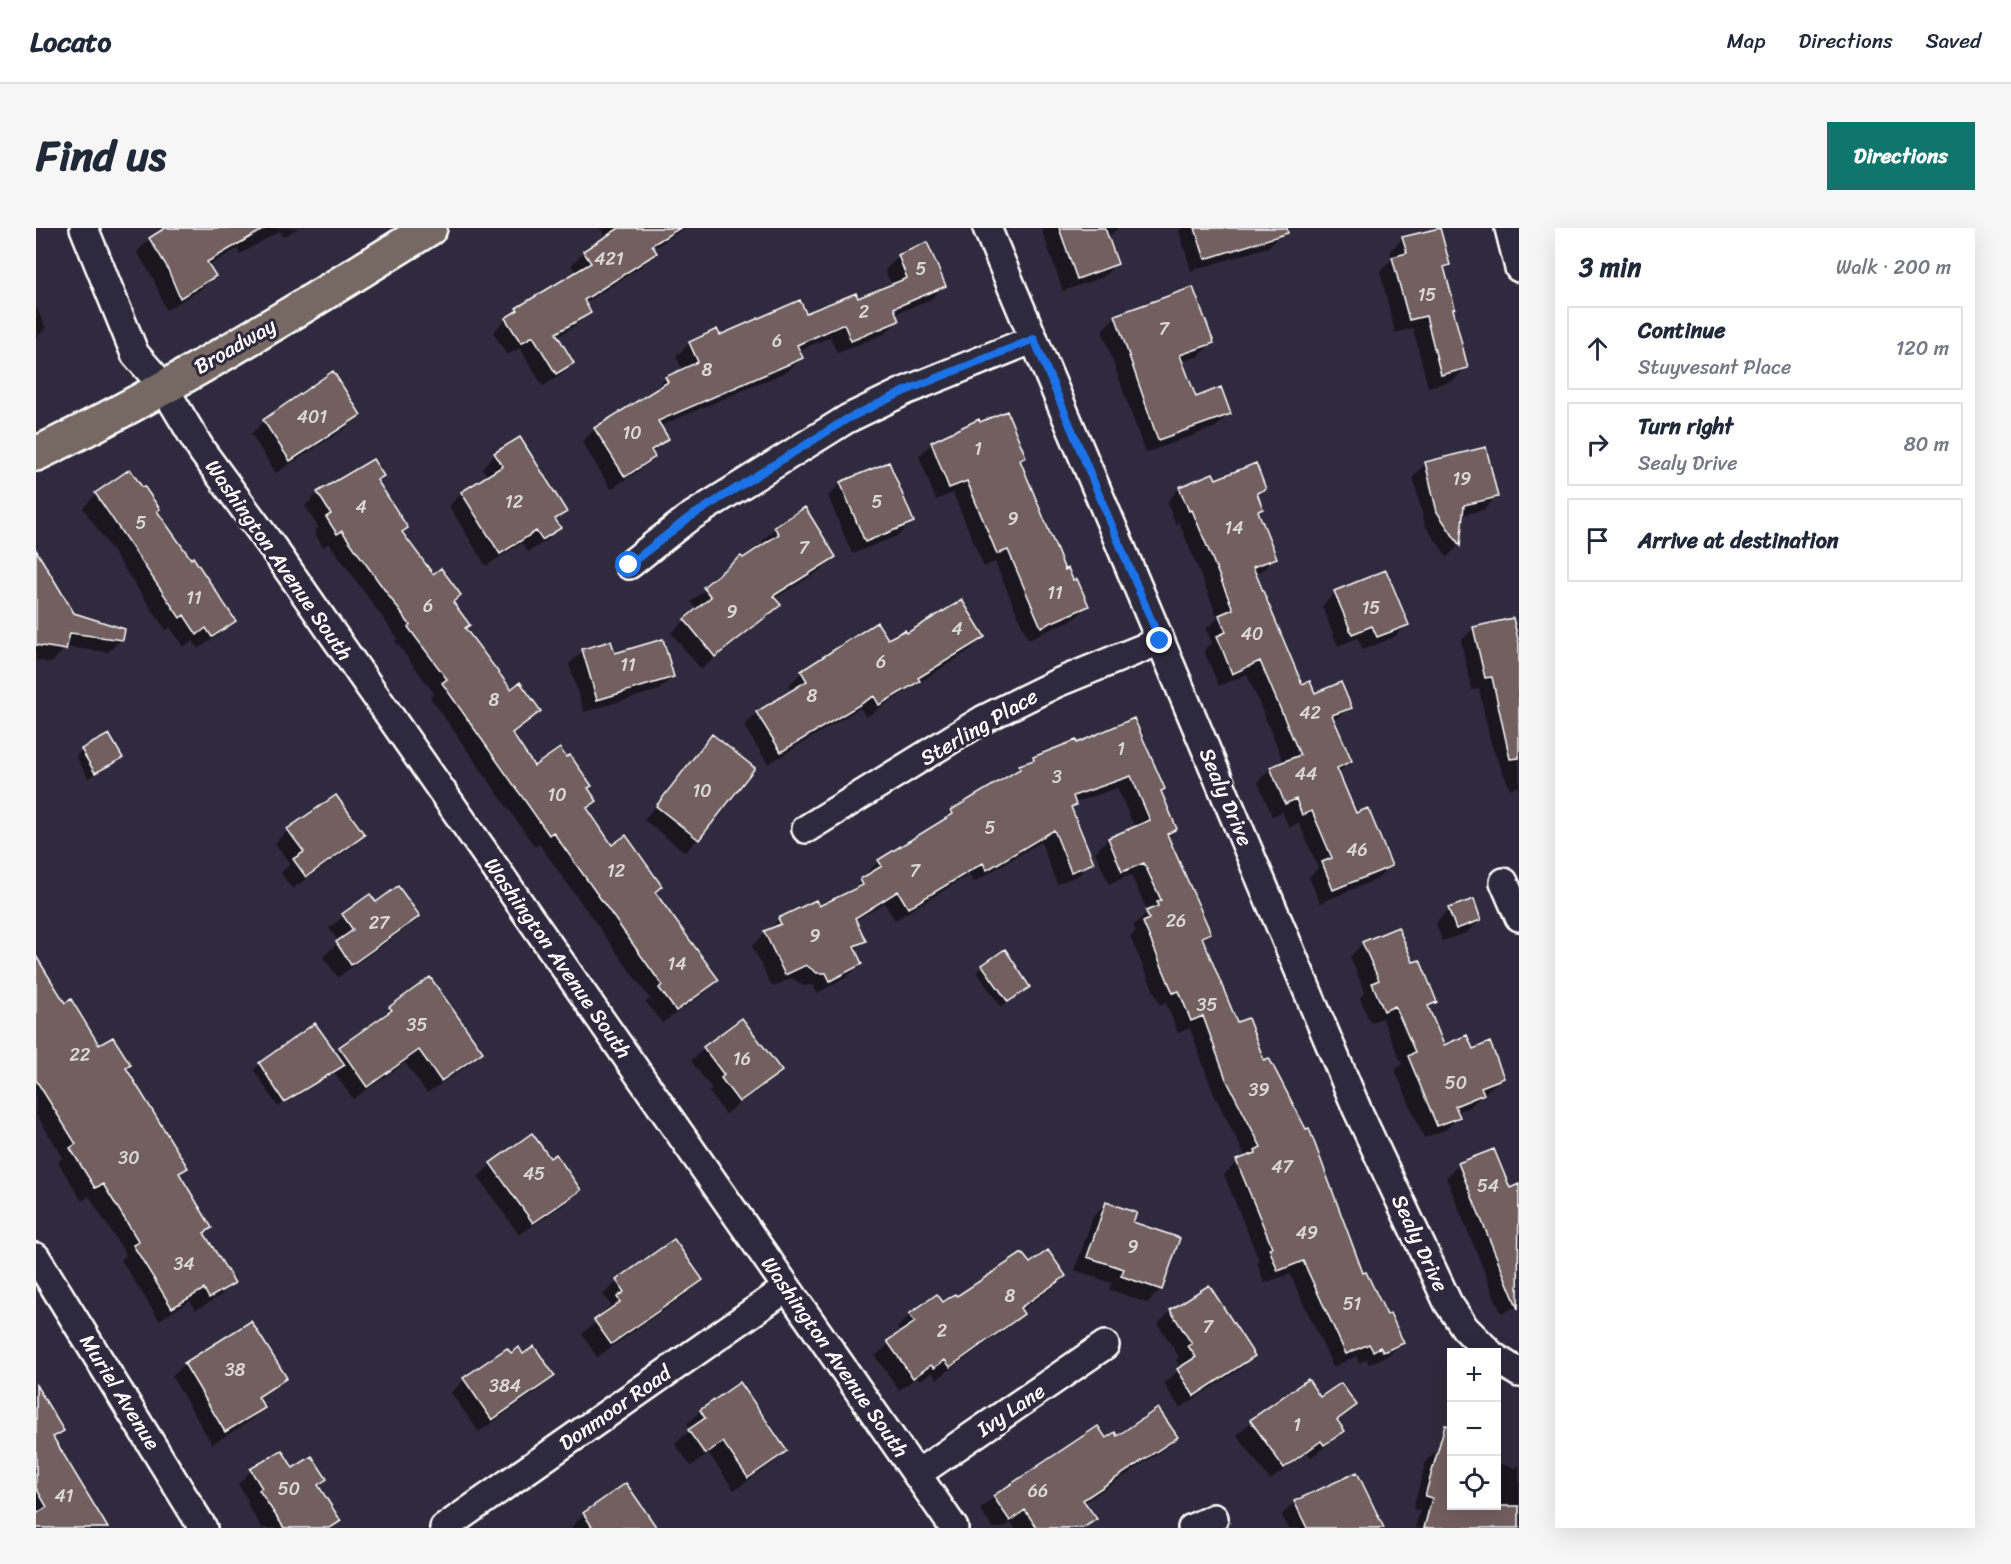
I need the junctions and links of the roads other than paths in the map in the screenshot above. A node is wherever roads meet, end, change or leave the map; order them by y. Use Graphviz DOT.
graph roads {
  1 [pos="84,228"];
  2 [pos="430,228"];
  3 [pos="987,228"];
  4 [pos="1509,228"];
  5 [pos="1519,268"];
  6 [pos="1034,339"];
  7 [pos="163,386"];
  8 [pos="36,454"];
  9 [pos="629,565"];
  10 [pos="1160,641"];
  11 [pos="806,829"];
  12 [pos="1504,882"];
  13 [pos="1519,917"];
  14 [pos="36,1257"];
  15 [pos="787,1288"];
  16 [pos="1105,1345"];
  17 [pos="1484,1348"];
  18 [pos="1501,1361"];
  19 [pos="1519,1373"];
  20 [pos="917,1474"];
  21 [pos="203,1528"];
  22 [pos="444,1528"];
  23 [pos="954,1528"];
  1 -- 7 [label="street, Washington Avenue South"];
  2 -- 7 [label="main road, Broadway"];
  3 -- 6 [label="street, Sealy Drive"];
  4 -- 5 [label="street"];
  6 -- 9 [label="street"];
  6 -- 10 [label="street, Sealy Drive"];
  7 -- 8 [label="main road, Broadway"];
  7 -- 15 [label="street, Washington Avenue South"];
  10 -- 11 [label="street, Sterling Place"];
  10 -- 17 [label="street, Sealy Drive"];
  12 -- 13 [label="street"];
  14 -- 21 [label="street, Muriel Avenue"];
  15 -- 20 [label="street, Washington Avenue South"];
  15 -- 22 [label="street, Donmoor Road"];
  16 -- 20 [label="street, Ivy Lane"];
  18 -- 19 [label="street"];
  20 -- 23 [label="street, Washington Avenue South"];
}
